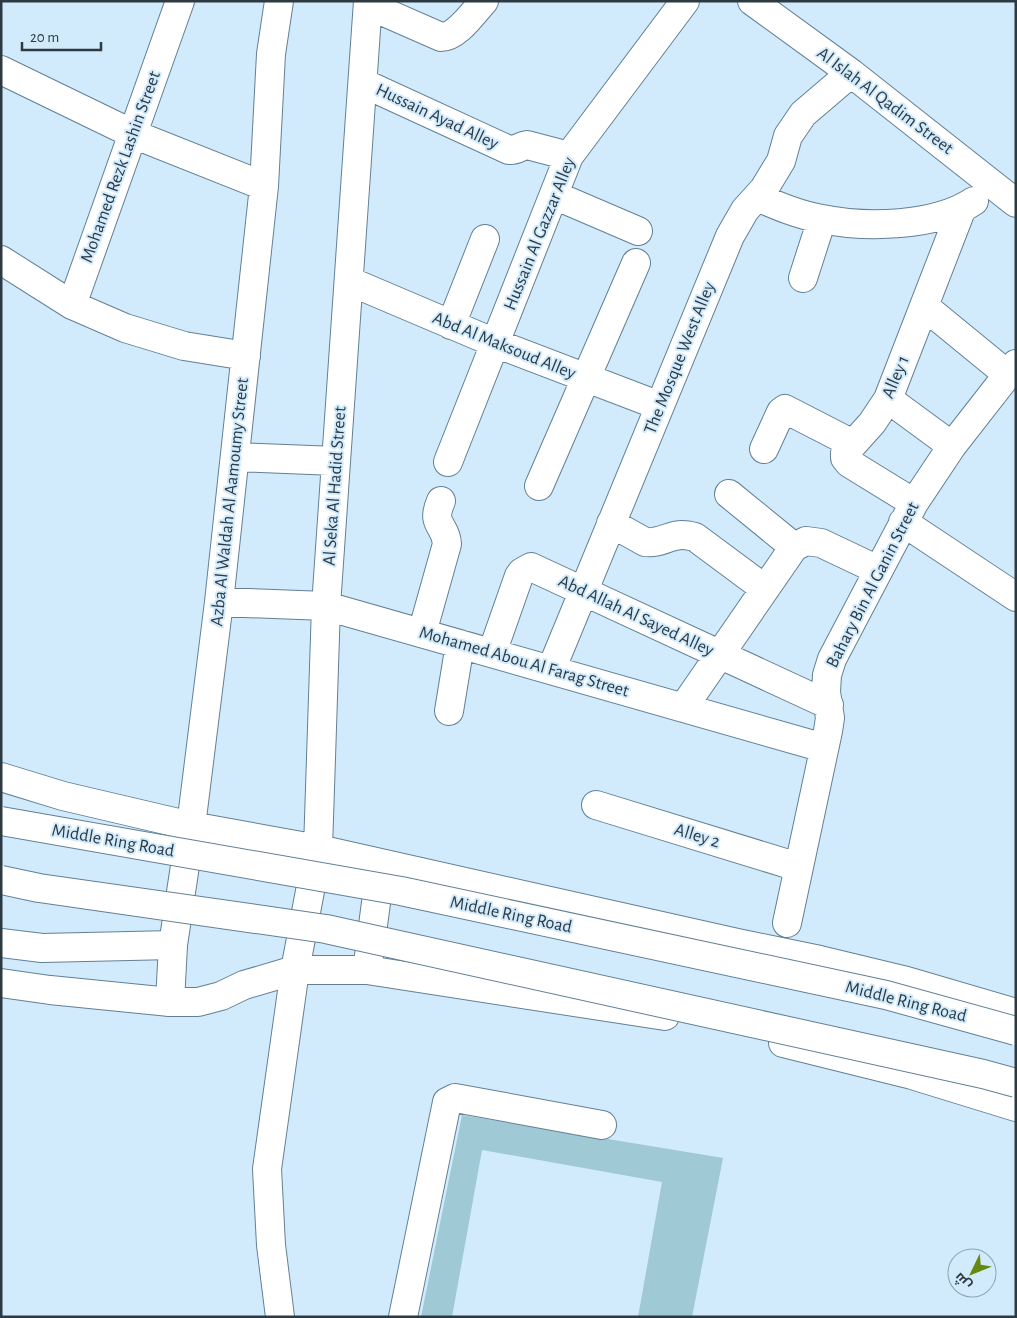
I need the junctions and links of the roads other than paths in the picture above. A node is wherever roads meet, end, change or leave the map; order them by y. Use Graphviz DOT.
graph roads {
  1 [pos="180,1"];
  2 [pos="278,1"];
  3 [pos="484,1"];
  4 [pos="685,1"];
  5 [pos="752,1"];
  6 [pos="368,3"];
  7 [pos="1,70"];
  8 [pos="851,73"];
  9 [pos="363,83"];
  10 [pos="133,134"];
  11 [pos="569,156"];
  12 [pos="264,186"];
  13 [pos="1006,194"];
  14 [pos="554,195"];
  15 [pos="757,197"];
  16 [pos="962,208"];
  17 [pos="822,219"];
  18 [pos="638,231"];
  19 [pos="485,239"];
  20 [pos="1,260"];
  21 [pos="636,263"];
  22 [pos="803,278"];
  23 [pos="349,281"];
  24 [pos="72,305"];
  25 [pos="924,306"];
  26 [pos="451,326"];
  27 [pos="495,343"];
  28 [pos="246,356"];
  29 [pos="1011,369"];
  30 [pos="586,379"];
  31 [pos="888,399"];
  32 [pos="660,406"];
  33 [pos="853,444"];
  34 [pos="952,446"];
  35 [pos="764,449"];
  36 [pos="235,456"];
  37 [pos="336,461"];
  38 [pos="448,462"];
  39 [pos="539,486"];
  40 [pos="729,494"];
  41 [pos="441,501"];
  42 [pos="908,513"];
  43 [pos="612,523"];
  44 [pos="794,547"];
  45 [pos="878,570"];
  46 [pos="765,589"];
  47 [pos="584,591"];
  48 [pos="1016,598"];
  49 [pos="220,602"];
  50 [pos="326,606"];
  51 [pos="422,633"];
  52 [pos="460,644"];
  53 [pos="492,653"];
  54 [pos="719,655"];
  55 [pos="551,670"];
  56 [pos="829,704"];
  57 [pos="683,708"];
  58 [pos="449,711"];
  59 [pos="824,748"];
  60 [pos="1,777"];
  61 [pos="596,805"];
  62 [pos="1,820"];
  63 [pos="190,826"];
  64 [pos="318,849"];
  65 [pos="381,863"];
  66 [pos="798,867"];
  67 [pos="1,880"];
  68 [pos="786,923"];
  69 [pos="1,943"];
  70 [pos="173,945"];
  71 [pos="295,970"];
  72 [pos="367,970"];
  73 [pos="1,983"];
  74 [pos="170,1002"];
  75 [pos="1016,1013"];
  76 [pos="1016,1031"];
  77 [pos="1016,1083"];
  78 [pos="1016,1107"];
  79 [pos="602,1125"];
  80 [pos="280,1317"];
  81 [pos="404,1317"];
  1 -- 10 [label="main road, Mohamed Rezk Lashin Street"];
  2 -- 12 [label="main road, Azba Al Waldah Al Aamoumy Street"];
  3 -- 6 [label="main road"];
  4 -- 11 [label="main road, Hussain Al Gazzar Alley"];
  5 -- 8 [label="main road, Al Islah Al Qadim Street"];
  6 -- 9 [label="main road, Al Seka Al Hadid Street"];
  7 -- 10 [label="main road"];
  8 -- 13 [label="main road, Al Islah Al Qadim Street"];
  8 -- 15 [label="main road, The Mosque West Alley"];
  9 -- 11 [label="main road, Hussain Ayad Alley"];
  9 -- 23 [label="main road, Al Seka Al Hadid Street"];
  10 -- 12 [label="main road"];
  10 -- 24 [label="main road, Mohamed Rezk Lashin Street"];
  11 -- 14 [label="main road, Hussain Al Gazzar Alley"];
  12 -- 28 [label="main road, Azba Al Waldah Al Aamoumy Street"];
  13 -- 16 [label="main road"];
  14 -- 18 [label="main road"];
  14 -- 27 [label="main road, Hussain Al Gazzar Alley"];
  15 -- 17 [label="main road"];
  15 -- 32 [label="main road, The Mosque West Alley"];
  16 -- 17 [label="main road"];
  16 -- 25 [label="main road, Alley 1"];
  17 -- 22 [label="main road"];
  19 -- 26 [label="main road"];
  20 -- 24 [label="main road"];
  21 -- 30 [label="main road"];
  23 -- 26 [label="main road, Abd Al Maksoud Alley"];
  23 -- 37 [label="main road, Al Seka Al Hadid Street"];
  24 -- 28 [label="main road"];
  25 -- 29 [label="main road"];
  25 -- 31 [label="main road, Alley 1"];
  26 -- 27 [label="main road, Abd Al Maksoud Alley"];
  27 -- 30 [label="main road, Abd Al Maksoud Alley"];
  27 -- 38 [label="main road, Hussain Al Gazzar Alley"];
  28 -- 36 [label="main road, Azba Al Waldah Al Aamoumy Street"];
  29 -- 34 [label="main road, Bahary Bin Al Ganin Street"];
  30 -- 32 [label="main road, Abd Al Maksoud Alley"];
  30 -- 39 [label="main road"];
  31 -- 33 [label="main road, Alley 1"];
  31 -- 34 [label="main road"];
  32 -- 43 [label="main road, The Mosque West Alley"];
  33 -- 35 [label="main road"];
  33 -- 42 [label="main road"];
  34 -- 42 [label="main road, Bahary Bin Al Ganin Street"];
  36 -- 37 [label="main road"];
  36 -- 49 [label="main road, Azba Al Waldah Al Aamoumy Street"];
  37 -- 50 [label="main road, Al Seka Al Hadid Street"];
  40 -- 44 [label="main road"];
  41 -- 51 [label="main road"];
  42 -- 45 [label="main road, Bahary Bin Al Ganin Street"];
  42 -- 48 [label="main road"];
  43 -- 46 [label="main road"];
  43 -- 47 [label="main road, The Mosque West Alley"];
  44 -- 45 [label="main road"];
  44 -- 46 [label="main road"];
  45 -- 56 [label="main road, Bahary Bin Al Ganin Street"];
  46 -- 54 [label="main road"];
  47 -- 53 [label="main road, Abd Allah Al Sayed Alley"];
  47 -- 54 [label="main road, Abd Allah Al Sayed Alley"];
  47 -- 55 [label="main road, The Mosque West Alley"];
  49 -- 50 [label="main road, Mohamed Abou Al Farag Street"];
  49 -- 63 [label="main road, Azba Al Waldah Al Aamoumy Street"];
  50 -- 51 [label="main road, Mohamed Abou Al Farag Street"];
  50 -- 64 [label="main road, Al Seka Al Hadid Street"];
  51 -- 52 [label="main road, Mohamed Abou Al Farag Street"];
  52 -- 53 [label="main road, Mohamed Abou Al Farag Street"];
  52 -- 58 [label="main road"];
  53 -- 55 [label="main road, Mohamed Abou Al Farag Street"];
  54 -- 56 [label="main road, Abd Allah Al Sayed Alley"];
  54 -- 57 [label="main road"];
  55 -- 57 [label="main road, Mohamed Abou Al Farag Street"];
  56 -- 59 [label="main road, Bahary Bin Al Ganin Street"];
  57 -- 59 [label="main road, Mohamed Abou Al Farag Street"];
  59 -- 66 [label="main road, Bahary Bin Al Ganin Street"];
  60 -- 63 [label="main road"];
  61 -- 66 [label="main road, Alley 2"];
  62 -- 76 [label="main road, Middle Ring Road, bridge"];
  63 -- 64 [label="main road"];
  63 -- 70 [label="main road, Azba Al Waldah Al Aamoumy Street"];
  64 -- 65 [label="main road"];
  64 -- 71 [label="main road, Al Seka Al Hadid Street"];
  65 -- 72 [label="main road"];
  65 -- 75 [label="main road"];
  66 -- 68 [label="main road, Bahary Bin Al Ganin Street"];
  67 -- 77 [label="main road, bridge"];
  69 -- 70 [label="main road"];
  70 -- 74 [label="main road, Azba Al Waldah Al Aamoumy Street"];
  71 -- 72 [label="main road"];
  71 -- 74 [label="main road"];
  71 -- 80 [label="main road, Al Seka Al Hadid Street"];
  72 -- 78 [label="main road"];
  73 -- 74 [label="main road"];
  79 -- 81 [label="main road"];
}
